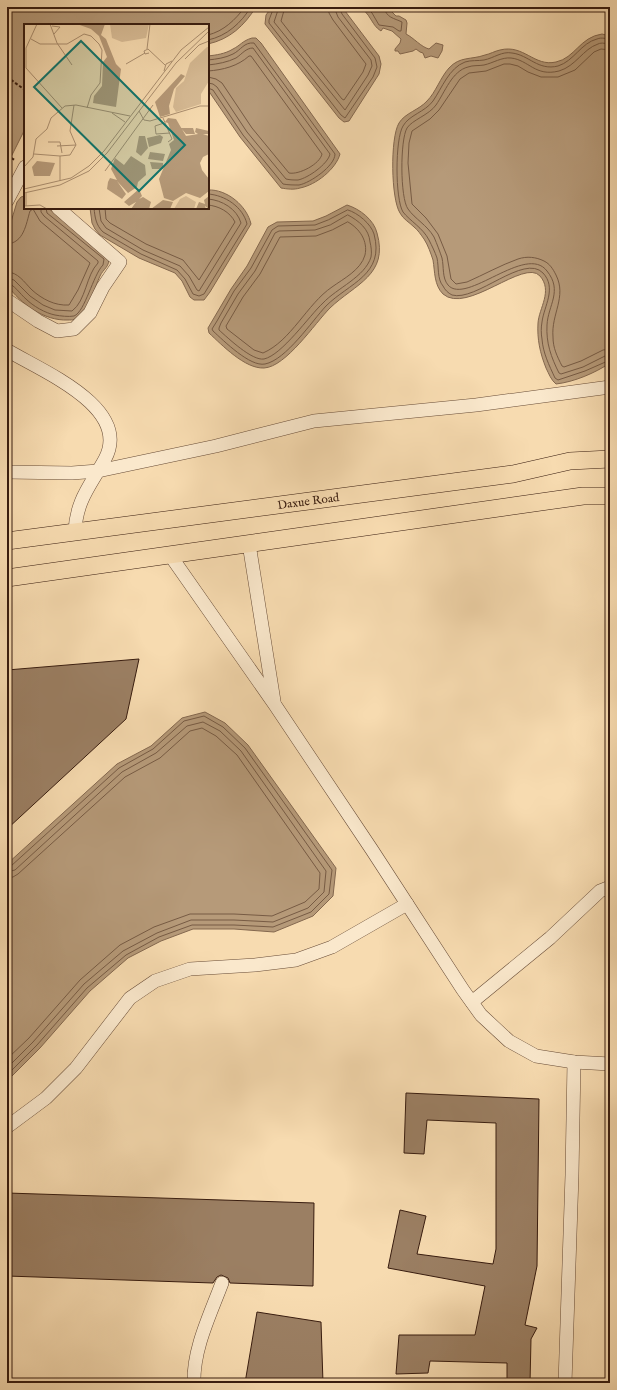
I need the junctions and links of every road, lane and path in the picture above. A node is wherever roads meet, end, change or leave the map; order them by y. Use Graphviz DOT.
graph roads {
  1 [pos="7,77"];
  2 [pos="24,89"];
  3 [pos="7,156"];
  4 [pos="21,171"];
  5 [pos="7,201"];
  6 [pos="59,209"];
  7 [pos="7,300"];
  8 [pos="7,350"];
  9 [pos="610,387"];
  10 [pos="610,459"];
  11 [pos="98,471"];
  12 [pos="7,472"];
  13 [pos="610,496"];
  14 [pos="76,532"];
  15 [pos="7,541"];
  16 [pos="249,544"];
  17 [pos="170,555"];
  18 [pos="7,578"];
  19 [pos="275,705"];
  20 [pos="610,887"];
  21 [pos="407,904"];
  22 [pos="472,1002"];
  23 [pos="574,1062"];
  24 [pos="610,1064"];
  25 [pos="7,1127"];
  26 [pos="222,1283"];
  27 [pos="194,1383"];
  28 [pos="565,1383"];
  1 -- 2 [label="path"];
  3 -- 4 [label="path"];
  4 -- 5 [label="street"];
  6 -- 7 [label="street"];
  8 -- 11 [label="street"];
  9 -- 11 [label="street"];
  10 -- 14 [label="main road, Daxue Road"];
  11 -- 12 [label="street"];
  11 -- 14 [label="street"];
  13 -- 16 [label="main road"];
  14 -- 15 [label="main road, Daxue Road"];
  16 -- 17 [label="main road"];
  16 -- 19 [label="street"];
  17 -- 18 [label="main road"];
  17 -- 19 [label="street"];
  19 -- 21 [label="street"];
  20 -- 22 [label="street"];
  21 -- 22 [label="street"];
  21 -- 25 [label="street"];
  22 -- 23 [label="street"];
  23 -- 24 [label="street"];
  23 -- 28 [label="street"];
  26 -- 27 [label="street"];
}
